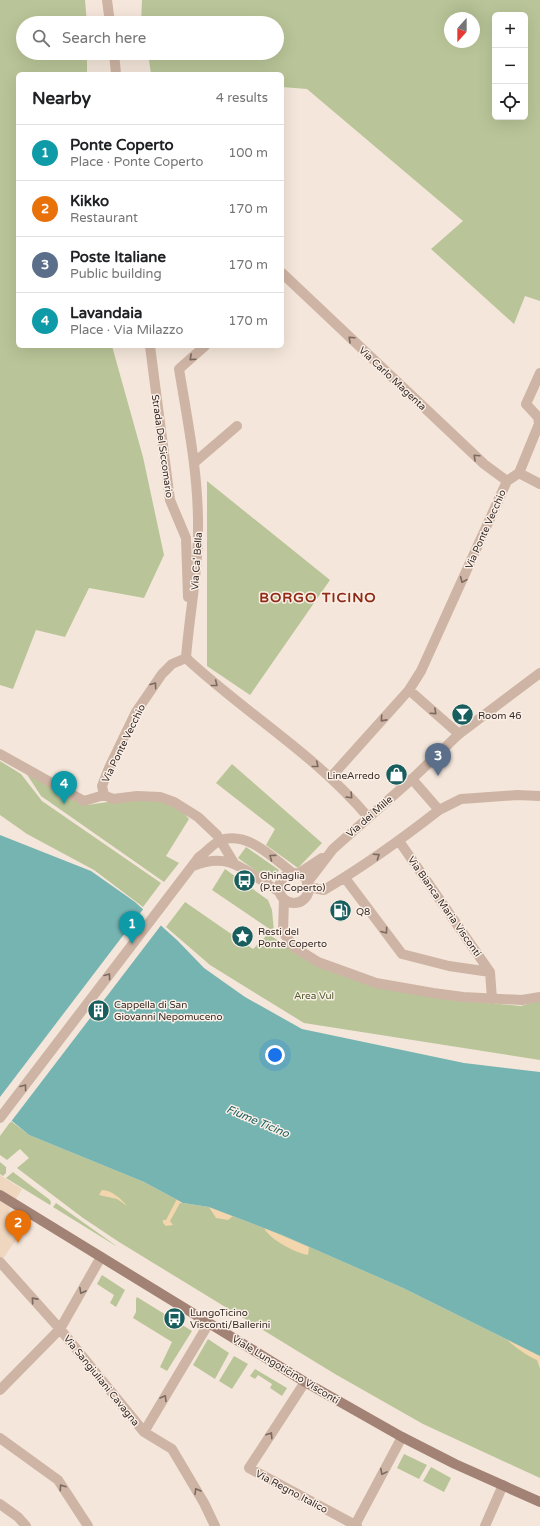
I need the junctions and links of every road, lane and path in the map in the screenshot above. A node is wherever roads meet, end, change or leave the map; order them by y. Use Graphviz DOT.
graph roads {
  1 [pos="107,0"];
  2 [pos="109,16"];
  3 [pos="115,60"];
  4 [pos="116,72"];
  5 [pos="284,275"];
  6 [pos="150,348"];
  7 [pos="203,348"];
  8 [pos="540,373"];
  9 [pos="237,426"];
  10 [pos="195,462"];
  11 [pos="519,472"];
  12 [pos="507,480"];
  13 [pos="540,484"];
  14 [pos="189,615"];
  15 [pos="186,658"];
  16 [pos="540,673"];
  17 [pos="409,690"];
  18 [pos="459,734"];
  19 [pos="0,754"];
  20 [pos="331,777"];
  21 [pos="412,779"];
  22 [pos="104,795"];
  23 [pos="540,796"];
  24 [pos="440,810"];
  25 [pos="368,817"];
  26 [pos="221,840"];
  27 [pos="399,841"];
  28 [pos="329,854"];
  29 [pos="204,862"];
  30 [pos="234,863"];
  31 [pos="190,868"];
  32 [pos="296,874"];
  33 [pos="345,878"];
  34 [pos="308,885"];
  35 [pos="282,895"];
  36 [pos="296,903"];
  37 [pos="283,932"];
  38 [pos="490,972"];
  39 [pos="540,997"];
  40 [pos="492,999"];
  41 [pos="0,1118"];
  42 [pos="0,1195"];
  43 [pos="101,1257"];
  44 [pos="0,1262"];
  45 [pos="208,1323"];
  46 [pos="60,1329"];
  47 [pos="305,1382"];
  48 [pos="0,1390"];
  49 [pos="144,1432"];
  50 [pos="402,1437"];
  51 [pos="0,1438"];
  52 [pos="503,1485"];
  53 [pos="540,1502"];
  54 [pos="0,1504"];
  55 [pos="84,1524"];
  56 [pos="356,1525"];
  57 [pos="26,1526"];
  58 [pos="215,1526"];
  59 [pos="485,1526"];
  1 -- 2 [label="street"];
  3 -- 4 [label="street"];
  12 -- 5 [label="street, Via Carlo Magenta, one-way"];
  6 -- 14 [label="street, Strada Del Siccomario"];
  7 -- 10 [label="street, Via Ca' Bella, one-way"];
  8 -- 11 [label="street"];
  9 -- 10 [label="street"];
  10 -- 14 [label="street, Via Ca' Bella"];
  11 -- 12 [label="street, Via Ponte Vecchio"];
  11 -- 13 [label="street"];
  12 -- 17 [label="street, Via Ponte Vecchio, one-way"];
  14 -- 15 [label="street, Via Ca' Bella"];
  15 -- 20 [label="street, one-way"];
  22 -- 15 [label="street, Via Ponte Vecchio, one-way"];
  16 -- 18 [label="street, Via dei Mille"];
  17 -- 18 [label="street, one-way"];
  17 -- 20 [label="street, Via Ponte Vecchio, one-way"];
  18 -- 21 [label="street, Via dei Mille"];
  19 -- 22 [label="street"];
  20 -- 25 [label="street, one-way"];
  21 -- 24 [label="street"];
  21 -- 25 [label="street, Via dei Mille"];
  22 -- 26 [label="street"];
  23 -- 24 [label="street"];
  24 -- 27 [label="street"];
  25 -- 28 [label="street, Via dei Mille"];
  26 -- 29 [label="street"];
  26 -- 30 [label="street"];
  26 -- 31 [label="street"];
  32 -- 26 [label="street, one-way"];
  33 -- 27 [label="street, one-way"];
  27 -- 38 [label="street, Via Bianca Maria Visconti"];
  28 -- 32 [label="street, Via dei Mille"];
  28 -- 34 [label="street, Via dei Mille"];
  29 -- 30 [label="street"];
  29 -- 31 [label="street"];
  30 -- 35 [label="street"];
  41 -- 31 [label="street, one-way"];
  32 -- 34 [label="street"];
  32 -- 35 [label="street"];
  33 -- 34 [label="street"];
  33 -- 38 [label="street, one-way"];
  34 -- 36 [label="street"];
  35 -- 36 [label="street"];
  35 -- 37 [label="street"];
  36 -- 37 [label="street"];
  37 -- 40 [label="street"];
  38 -- 40 [label="street"];
  39 -- 40 [label="street"];
  42 -- 43 [label="main road, Viale Lungoticino Visconti"];
  43 -- 45 [label="main road, Viale Lungoticino Visconti"];
  43 -- 46 [label="street, one-way"];
  46 -- 44 [label="street, Via Sangiuliani Cavagna, one-way"];
  45 -- 47 [label="main road, Viale Lungoticino Visconti"];
  49 -- 45 [label="street, one-way"];
  46 -- 48 [label="street"];
  46 -- 49 [label="street, Via Sangiuliani Cavagna"];
  47 -- 50 [label="main road, Viale Lungoticino Visconti"];
  56 -- 47 [label="street, Via Regno Italico, one-way"];
  58 -- 49 [label="street, Via Sangiuliani Cavagna, one-way"];
  50 -- 52 [label="main road, Viale Lungoticino Visconti"];
  50 -- 56 [label="street, one-way"];
  55 -- 51 [label="street, one-way"];
  52 -- 53 [label="main road, Viale Lungoticino Visconti"];
  52 -- 59 [label="street"];
  54 -- 57 [label="street"];
}
